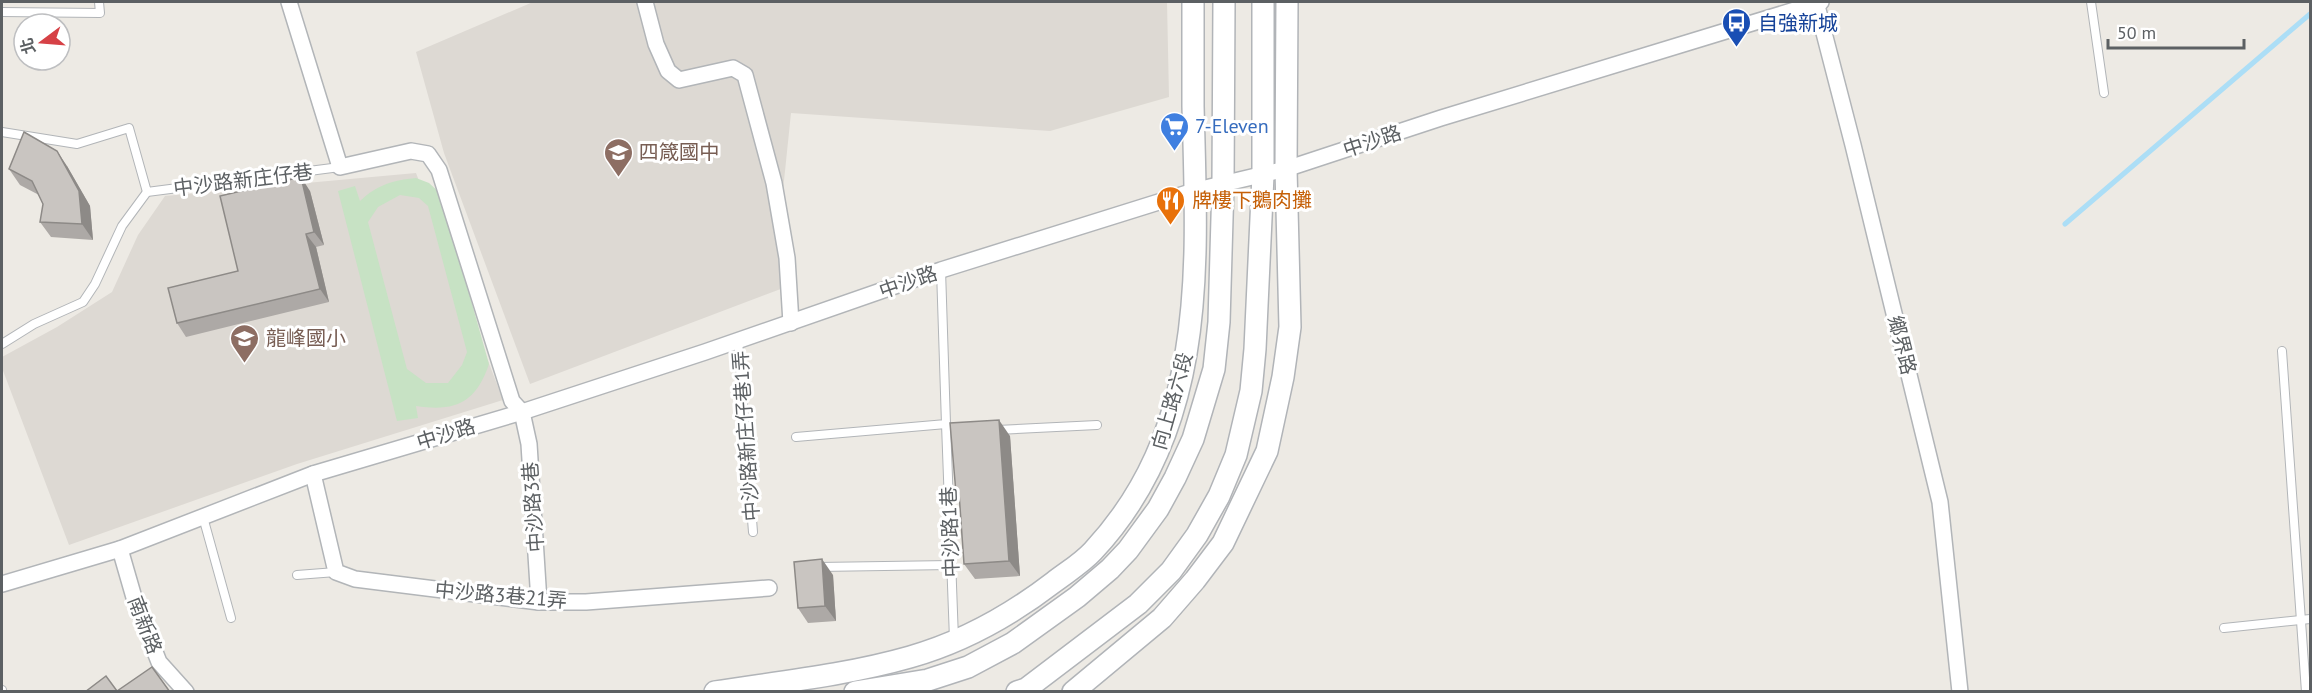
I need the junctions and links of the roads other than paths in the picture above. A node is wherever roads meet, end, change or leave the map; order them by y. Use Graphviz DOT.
graph roads {
  1 [pos="99,2"];
  2 [pos="289,2"];
  3 [pos="645,2"];
  4 [pos="1193,2"];
  5 [pos="1224,2"];
  6 [pos="1263,2"];
  7 [pos="1287,2"];
  8 [pos="1818,2"];
  9 [pos="2091,2"];
  10 [pos="2,12"];
  11 [pos="2104,93"];
  12 [pos="2,132"];
  13 [pos="340,167"];
  14 [pos="1286,169"];
  15 [pos="1263,175"];
  16 [pos="1223,184"];
  17 [pos="1197,190"];
  18 [pos="147,192"];
  19 [pos="941,270"];
  20 [pos="791,323"];
  21 [pos="738,341"];
  22 [pos="2,344"];
  23 [pos="2282,351"];
  24 [pos="522,412"];
  25 [pos="1097,425"];
  26 [pos="946,428"];
  27 [pos="993,430"];
  28 [pos="958,432"];
  29 [pos="796,437"];
  30 [pos="313,474"];
  31 [pos="203,517"];
  32 [pos="753,532"];
  33 [pos="120,549"];
  34 [pos="951,565"];
  35 [pos="813,567"];
  36 [pos="336,572"];
  37 [pos="297,575"];
  38 [pos="2,584"];
  39 [pos="769,588"];
  40 [pos="539,602"];
  41 [pos="231,618"];
  42 [pos="2310,619"];
  43 [pos="2301,620"];
  44 [pos="2224,628"];
  45 [pos="954,640"];
  46 [pos="186,692"];
  47 [pos="715,692"];
  48 [pos="855,692"];
  49 [pos="1017,692"];
  50 [pos="1073,692"];
  51 [pos="1960,692"];
  52 [pos="2306,692"];
  1 -- 10 [label="lane"];
  2 -- 13 [label="street"];
  3 -- 20 [label="street"];
  4 -- 17 [label="main road, 向上路六段"];
  5 -- 16 [label="main road, 向上路六段"];
  6 -- 15 [label="main road"];
  7 -- 14 [label="main road"];
  8 -- 14 [label="street, 中沙路"];
  8 -- 51 [label="street, 鄉界路"];
  9 -- 11 [label="lane"];
  12 -- 18 [label="lane, 中沙路新庄仔巷"];
  13 -- 18 [label="lane, 中沙路新庄仔巷"];
  13 -- 24 [label="street, 中沙路3巷"];
  14 -- 15 [label="street, 中沙路"];
  14 -- 50 [label="main road"];
  15 -- 16 [label="street, 中沙路"];
  15 -- 49 [label="main road"];
  16 -- 17 [label="street, 中沙路"];
  16 -- 48 [label="main road, 向上路六段"];
  17 -- 19 [label="street, 中沙路"];
  17 -- 45 [label="main road, 向上路六段"];
  18 -- 22 [label="lane, 中沙路新庄仔巷"];
  19 -- 20 [label="street, 中沙路"];
  19 -- 26 [label="lane, 中沙路1巷"];
  20 -- 21 [label="street, 中沙路"];
  21 -- 24 [label="street, 中沙路"];
  21 -- 32 [label="lane, 中沙路新庄仔巷1弄"];
  23 -- 43 [label="lane"];
  24 -- 30 [label="street, 中沙路"];
  24 -- 40 [label="street, 中沙路3巷"];
  25 -- 27 [label="lane"];
  26 -- 28 [label="lane"];
  26 -- 29 [label="lane"];
  26 -- 34 [label="lane, 中沙路1巷"];
  30 -- 31 [label="street, 中沙路"];
  30 -- 36 [label="street"];
  31 -- 33 [label="street, 中沙路"];
  31 -- 41 [label="lane"];
  33 -- 38 [label="street, 中沙路"];
  33 -- 46 [label="street, 南新路"];
  34 -- 35 [label="lane"];
  34 -- 45 [label="lane, 中沙路1巷"];
  36 -- 37 [label="lane"];
  36 -- 40 [label="street, 中沙路3巷21弄"];
  39 -- 40 [label="street, 中沙路3巷21弄"];
  42 -- 43 [label="lane"];
  43 -- 44 [label="lane"];
  43 -- 52 [label="lane"];
  45 -- 47 [label="main road, 向上路六段"];
}
